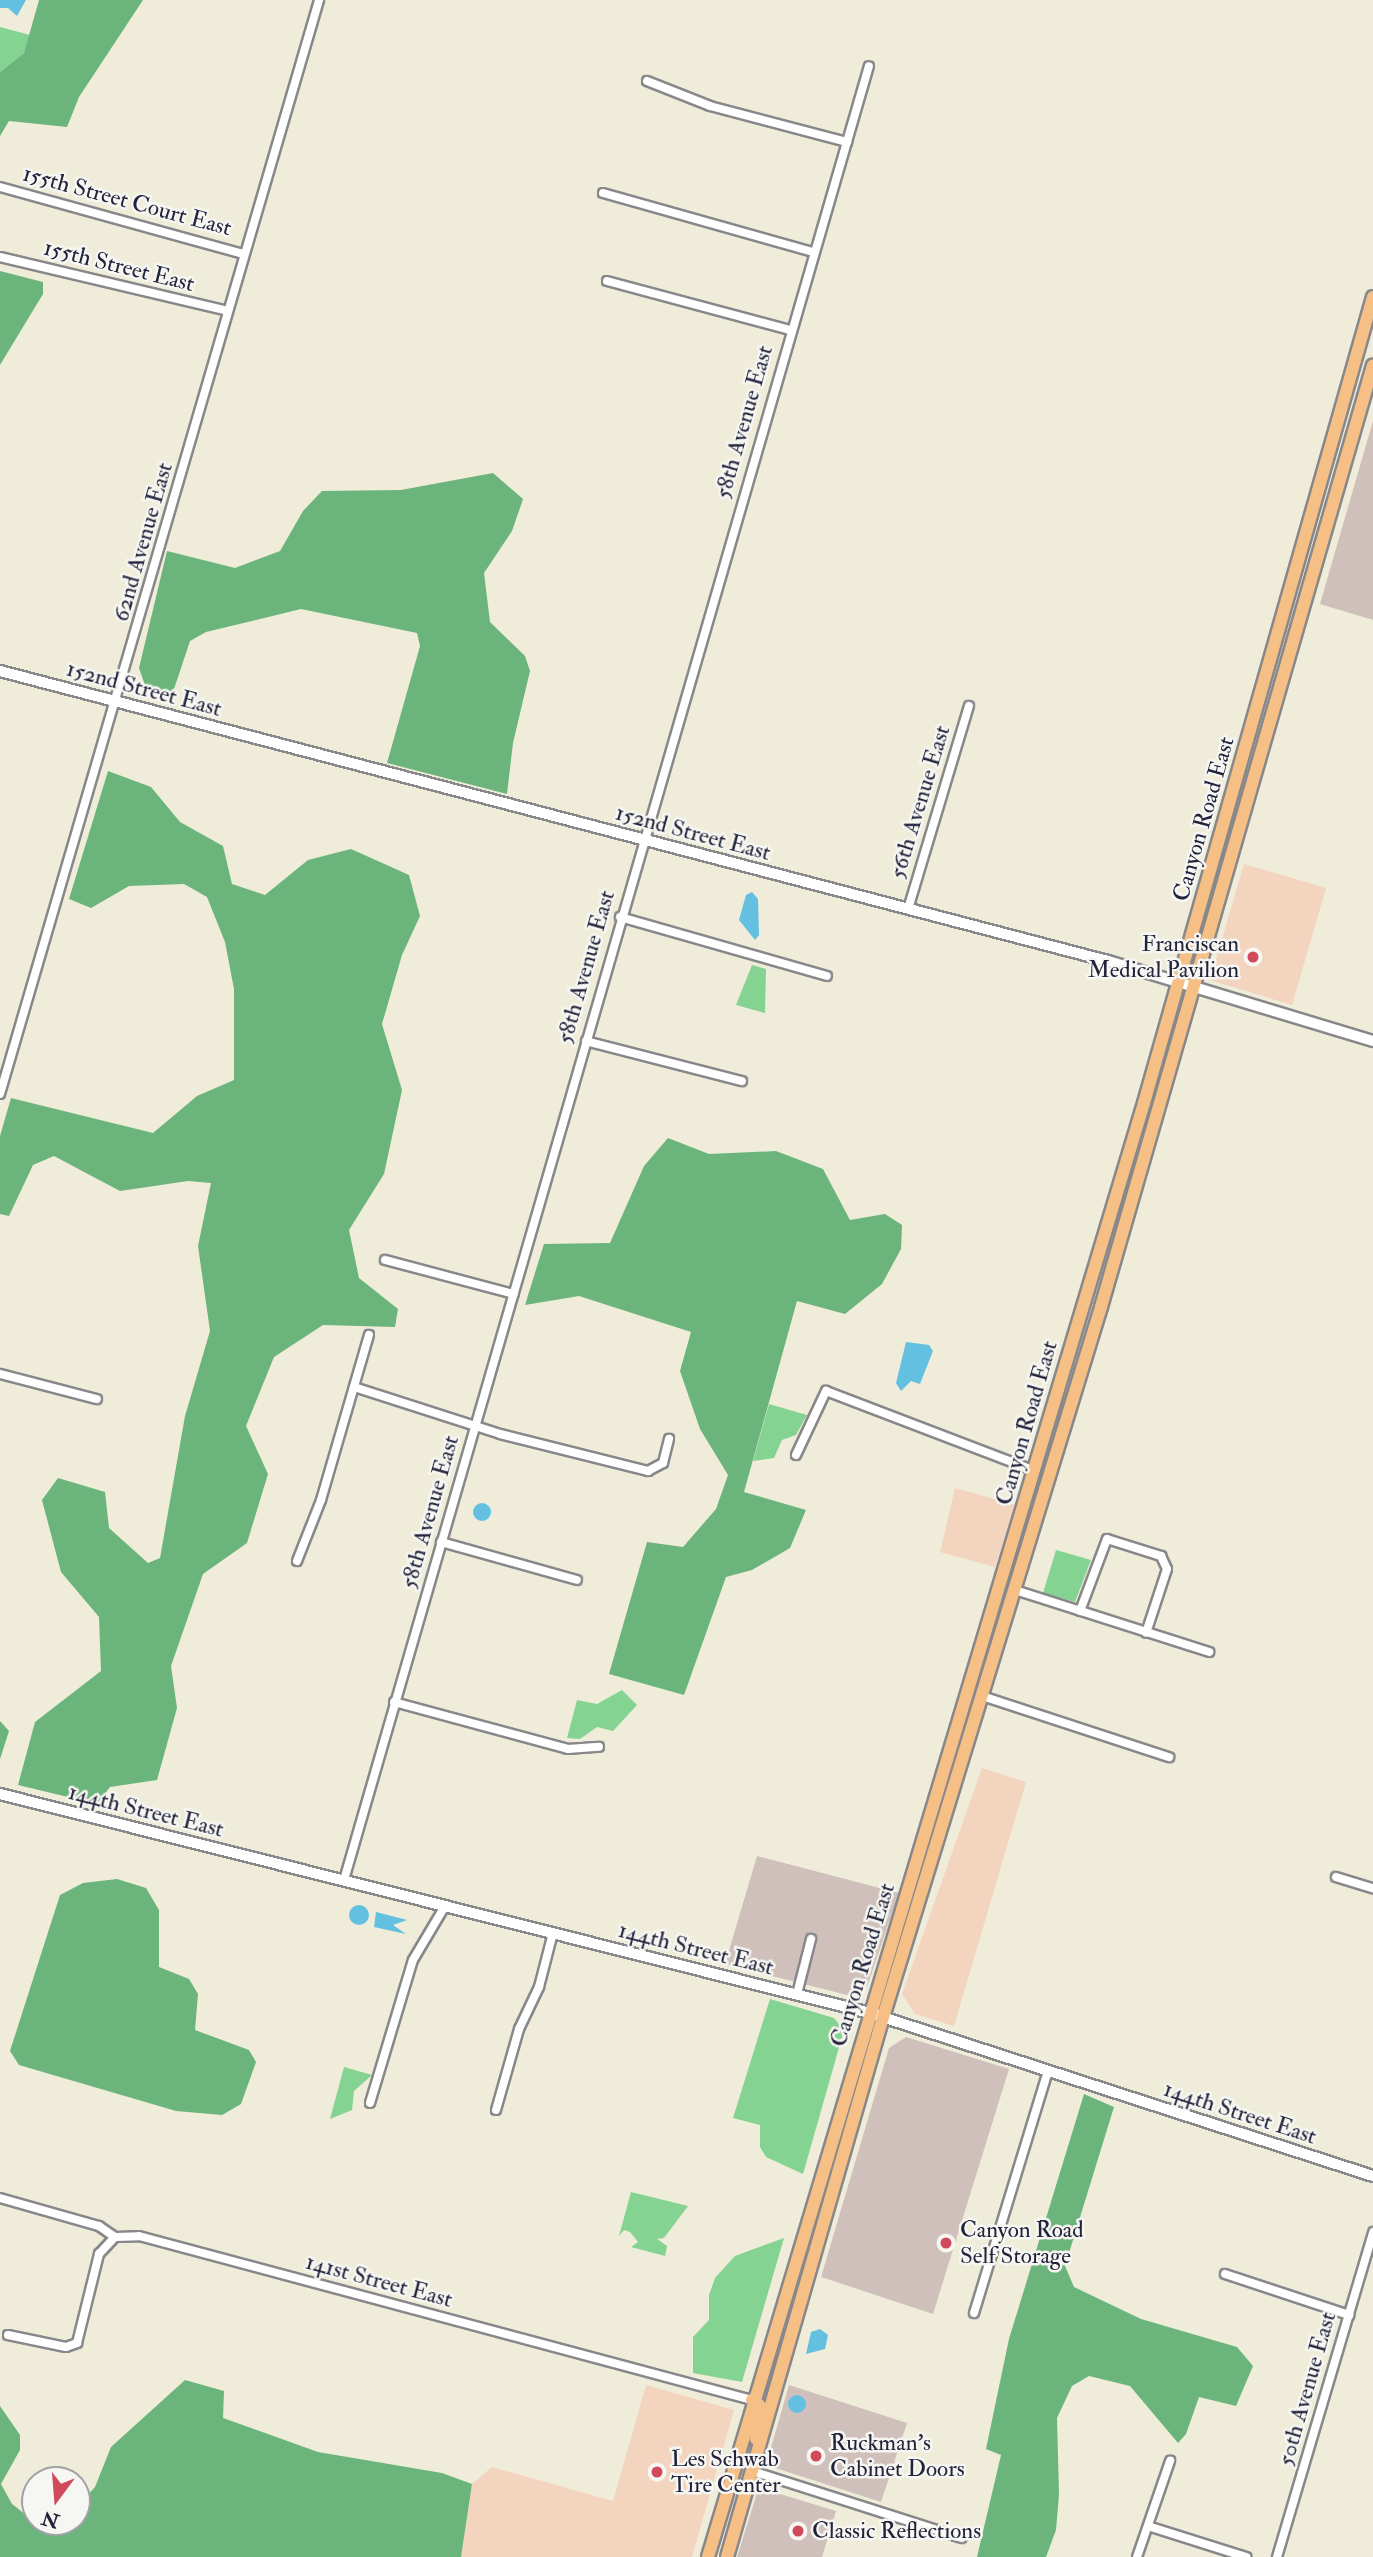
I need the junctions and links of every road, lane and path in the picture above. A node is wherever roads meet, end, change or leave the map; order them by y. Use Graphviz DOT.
graph roads {
  1 [pos="319,0"];
  2 [pos="869,66"];
  3 [pos="647,81"];
  4 [pos="847,142"];
  5 [pos="0,187"];
  6 [pos="603,193"];
  7 [pos="813,253"];
  8 [pos="244,254"];
  9 [pos="0,257"];
  10 [pos="607,281"];
  11 [pos="1373,297"];
  12 [pos="228,311"];
  13 [pos="790,330"];
  14 [pos="1373,365"];
  15 [pos="0,671"];
  16 [pos="117,702"];
  17 [pos="969,706"];
  18 [pos="643,839"];
  19 [pos="908,909"];
  20 [pos="620,917"];
  21 [pos="827,976"];
  22 [pos="1180,981"];
  23 [pos="1195,985"];
  24 [pos="586,1041"];
  25 [pos="1373,1041"];
  26 [pos="742,1081"];
  27 [pos="0,1094"];
  28 [pos="385,1260"];
  29 [pos="514,1294"];
  30 [pos="369,1335"];
  31 [pos="0,1374"];
  32 [pos="354,1387"];
  33 [pos="1058,1390"];
  34 [pos="97,1399"];
  35 [pos="475,1423"];
  36 [pos="669,1439"];
  37 [pos="796,1455"];
  38 [pos="1057,1455"];
  39 [pos="1035,1471"];
  40 [pos="441,1542"];
  41 [pos="297,1561"];
  42 [pos="577,1580"];
  43 [pos="1015,1590"];
  44 [pos="1080,1611"];
  45 [pos="1146,1633"];
  46 [pos="1209,1652"];
  47 [pos="982,1696"];
  48 [pos="394,1702"];
  49 [pos="599,1747"];
  50 [pos="1169,1756"];
  51 [pos="0,1794"];
  52 [pos="1336,1877"];
  53 [pos="344,1880"];
  54 [pos="1373,1888"];
  55 [pos="445,1906"];
  56 [pos="553,1933"];
  57 [pos="811,1939"];
  58 [pos="797,1994"];
  59 [pos="870,2013"];
  60 [pos="883,2017"];
  61 [pos="1048,2071"];
  62 [pos="370,2103"];
  63 [pos="496,2110"];
  64 [pos="1373,2176"];
  65 [pos="0,2198"];
  66 [pos="1373,2232"];
  67 [pos="116,2237"];
  68 [pos="1224,2274"];
  69 [pos="974,2313"];
  70 [pos="1349,2315"];
  71 [pos="8,2335"];
  72 [pos="752,2400"];
  73 [pos="1170,2461"];
  74 [pos="752,2470"];
  75 [pos="1151,2527"];
  76 [pos="962,2538"];
  77 [pos="708,2557"];
  78 [pos="727,2557"];
  79 [pos="1137,2557"];
  80 [pos="1246,2557"];
  81 [pos="1277,2557"];
  1 -- 8 [label="street, 62nd Avenue East"];
  2 -- 4 [label="street, 58th Avenue East"];
  3 -- 4 [label="street"];
  4 -- 7 [label="street, 58th Avenue East"];
  5 -- 8 [label="street, 155th Street Court East"];
  6 -- 7 [label="street"];
  7 -- 13 [label="street, 58th Avenue East"];
  8 -- 12 [label="street, 62nd Avenue East"];
  9 -- 12 [label="street, 155th Street East"];
  10 -- 13 [label="street"];
  11 -- 22 [label="main road, Canyon Road East"];
  12 -- 16 [label="street, 62nd Avenue East"];
  13 -- 18 [label="street, 58th Avenue East"];
  14 -- 23 [label="main road, Canyon Road East"];
  15 -- 16 [label="street, 152nd Street East"];
  16 -- 18 [label="street, 152nd Street East"];
  16 -- 27 [label="street, 62nd Avenue East"];
  17 -- 19 [label="street, 56th Avenue East"];
  18 -- 19 [label="street, 152nd Street East"];
  18 -- 20 [label="street, 58th Avenue East"];
  19 -- 22 [label="street, 152nd Street East"];
  20 -- 21 [label="street"];
  20 -- 24 [label="street, 58th Avenue East"];
  22 -- 23 [label="street, 152nd Street East"];
  22 -- 33 [label="main road, Canyon Road East"];
  23 -- 25 [label="street, 152nd Street East"];
  23 -- 38 [label="main road, Canyon Road East"];
  24 -- 26 [label="street"];
  24 -- 29 [label="street, 58th Avenue East"];
  28 -- 29 [label="street"];
  29 -- 35 [label="street, 58th Avenue East"];
  30 -- 32 [label="street"];
  31 -- 34 [label="street"];
  32 -- 35 [label="street"];
  32 -- 41 [label="street"];
  33 -- 38 [label="main road"];
  33 -- 39 [label="main road, Canyon Road East"];
  35 -- 36 [label="street"];
  35 -- 40 [label="street, 58th Avenue East"];
  37 -- 39 [label="street"];
  38 -- 43 [label="main road, Canyon Road East"];
  39 -- 59 [label="main road, Canyon Road East"];
  40 -- 42 [label="street"];
  40 -- 48 [label="street, 58th Avenue East"];
  43 -- 44 [label="street"];
  43 -- 47 [label="main road, Canyon Road East"];
  44 -- 45 [label="street"];
  44 -- 45 [label="street"];
  45 -- 46 [label="street"];
  47 -- 50 [label="street"];
  47 -- 60 [label="main road, Canyon Road East"];
  48 -- 49 [label="street"];
  48 -- 53 [label="street, 58th Avenue East"];
  51 -- 53 [label="street, 144th Street East"];
  52 -- 54 [label="street"];
  53 -- 55 [label="street, 144th Street East"];
  55 -- 56 [label="street, 144th Street East"];
  55 -- 62 [label="street"];
  56 -- 58 [label="street, 144th Street East"];
  56 -- 63 [label="street"];
  57 -- 58 [label="street"];
  58 -- 59 [label="street, 144th Street East"];
  59 -- 60 [label="street, 144th Street East"];
  59 -- 72 [label="main road, Canyon Road East"];
  60 -- 61 [label="street, 144th Street East"];
  60 -- 74 [label="main road, Canyon Road East"];
  61 -- 64 [label="street, 144th Street East"];
  61 -- 69 [label="street"];
  65 -- 67 [label="street, 141st Street East"];
  66 -- 70 [label="street, 50th Avenue East"];
  67 -- 71 [label="street"];
  67 -- 72 [label="street, 141st Street East"];
  68 -- 70 [label="street"];
  70 -- 81 [label="street, 50th Avenue East"];
  72 -- 74 [label="main road"];
  72 -- 77 [label="main road, Canyon Road East"];
  73 -- 75 [label="street"];
  74 -- 76 [label="street"];
  74 -- 78 [label="main road, Canyon Road East"];
  75 -- 79 [label="street"];
  75 -- 80 [label="street"];
}
